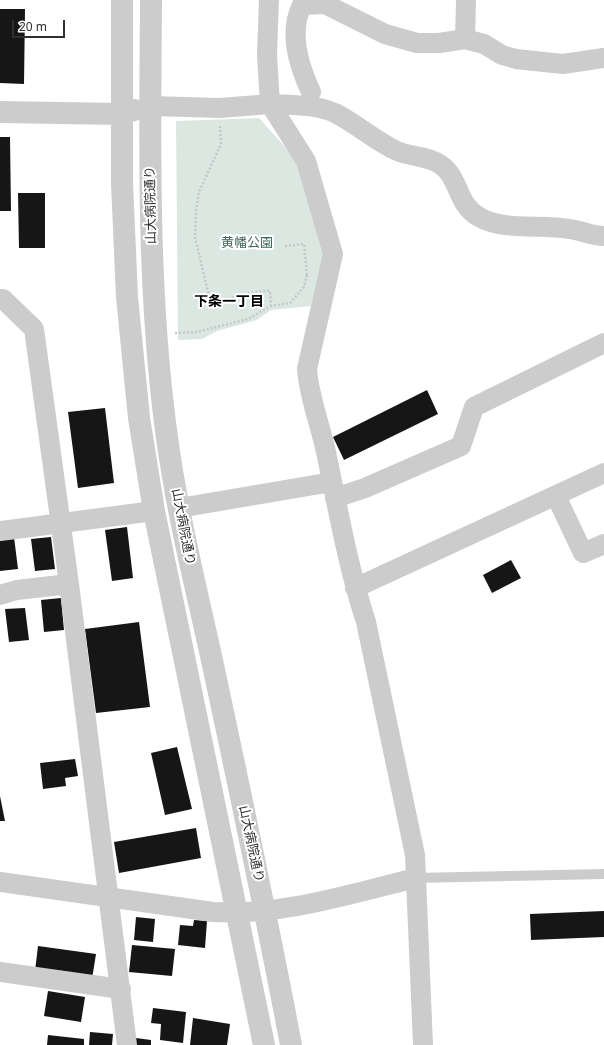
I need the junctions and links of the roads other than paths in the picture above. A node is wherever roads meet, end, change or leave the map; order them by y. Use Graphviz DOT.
graph roads {
  1 [pos="122,0"];
  2 [pos="151,0"];
  3 [pos="269,0"];
  4 [pos="466,0"];
  5 [pos="325,2"];
  6 [pos="465,38"];
  7 [pos="604,58"];
  8 [pos="311,92"];
  9 [pos="270,104"];
  10 [pos="150,106"];
  11 [pos="0,112"];
  12 [pos="121,114"];
  13 [pos="604,236"];
  14 [pos="0,299"];
  15 [pos="604,343"];
  16 [pos="604,473"];
  17 [pos="334,490"];
  18 [pos="556,496"];
  19 [pos="179,508"];
  20 [pos="154,511"];
  21 [pos="60,524"];
  22 [pos="0,532"];
  23 [pos="604,544"];
  24 [pos="69,584"];
  25 [pos="355,588"];
  26 [pos="0,595"];
  27 [pos="604,874"];
  28 [pos="416,878"];
  29 [pos="0,882"];
  30 [pos="108,896"];
  31 [pos="266,910"];
  32 [pos="237,913"];
  33 [pos="0,972"];
  34 [pos="121,989"];
  35 [pos="127,1045"];
  36 [pos="264,1045"];
  37 [pos="291,1045"];
  38 [pos="423,1045"];
  1 -- 12 [label="street, 山大病院通り"];
  2 -- 10 [label="street, 山大病院通り"];
  3 -- 9 [label="street"];
  4 -- 6 [label="street"];
  5 -- 6 [label="street"];
  5 -- 8 [label="street"];
  6 -- 7 [label="street"];
  9 -- 10 [label="street"];
  9 -- 13 [label="street"];
  9 -- 17 [label="street"];
  10 -- 12 [label="street"];
  10 -- 19 [label="street, 山大病院通り"];
  11 -- 12 [label="street"];
  12 -- 20 [label="street, 山大病院通り"];
  14 -- 21 [label="street"];
  15 -- 17 [label="street"];
  16 -- 18 [label="street"];
  17 -- 19 [label="street"];
  17 -- 25 [label="street"];
  18 -- 23 [label="street"];
  18 -- 25 [label="street"];
  19 -- 31 [label="street, 山大病院通り"];
  20 -- 21 [label="street"];
  20 -- 32 [label="street, 山大病院通り"];
  21 -- 22 [label="street"];
  21 -- 24 [label="street"];
  24 -- 26 [label="street"];
  24 -- 30 [label="street"];
  25 -- 28 [label="street"];
  27 -- 28 [label="lane"];
  28 -- 31 [label="street"];
  28 -- 38 [label="street"];
  29 -- 30 [label="street"];
  30 -- 32 [label="street"];
  30 -- 34 [label="street"];
  31 -- 32 [label="street"];
  31 -- 37 [label="street, 山大病院通り"];
  32 -- 36 [label="street, 山大病院通り"];
  33 -- 34 [label="street"];
  34 -- 35 [label="street"];
}
